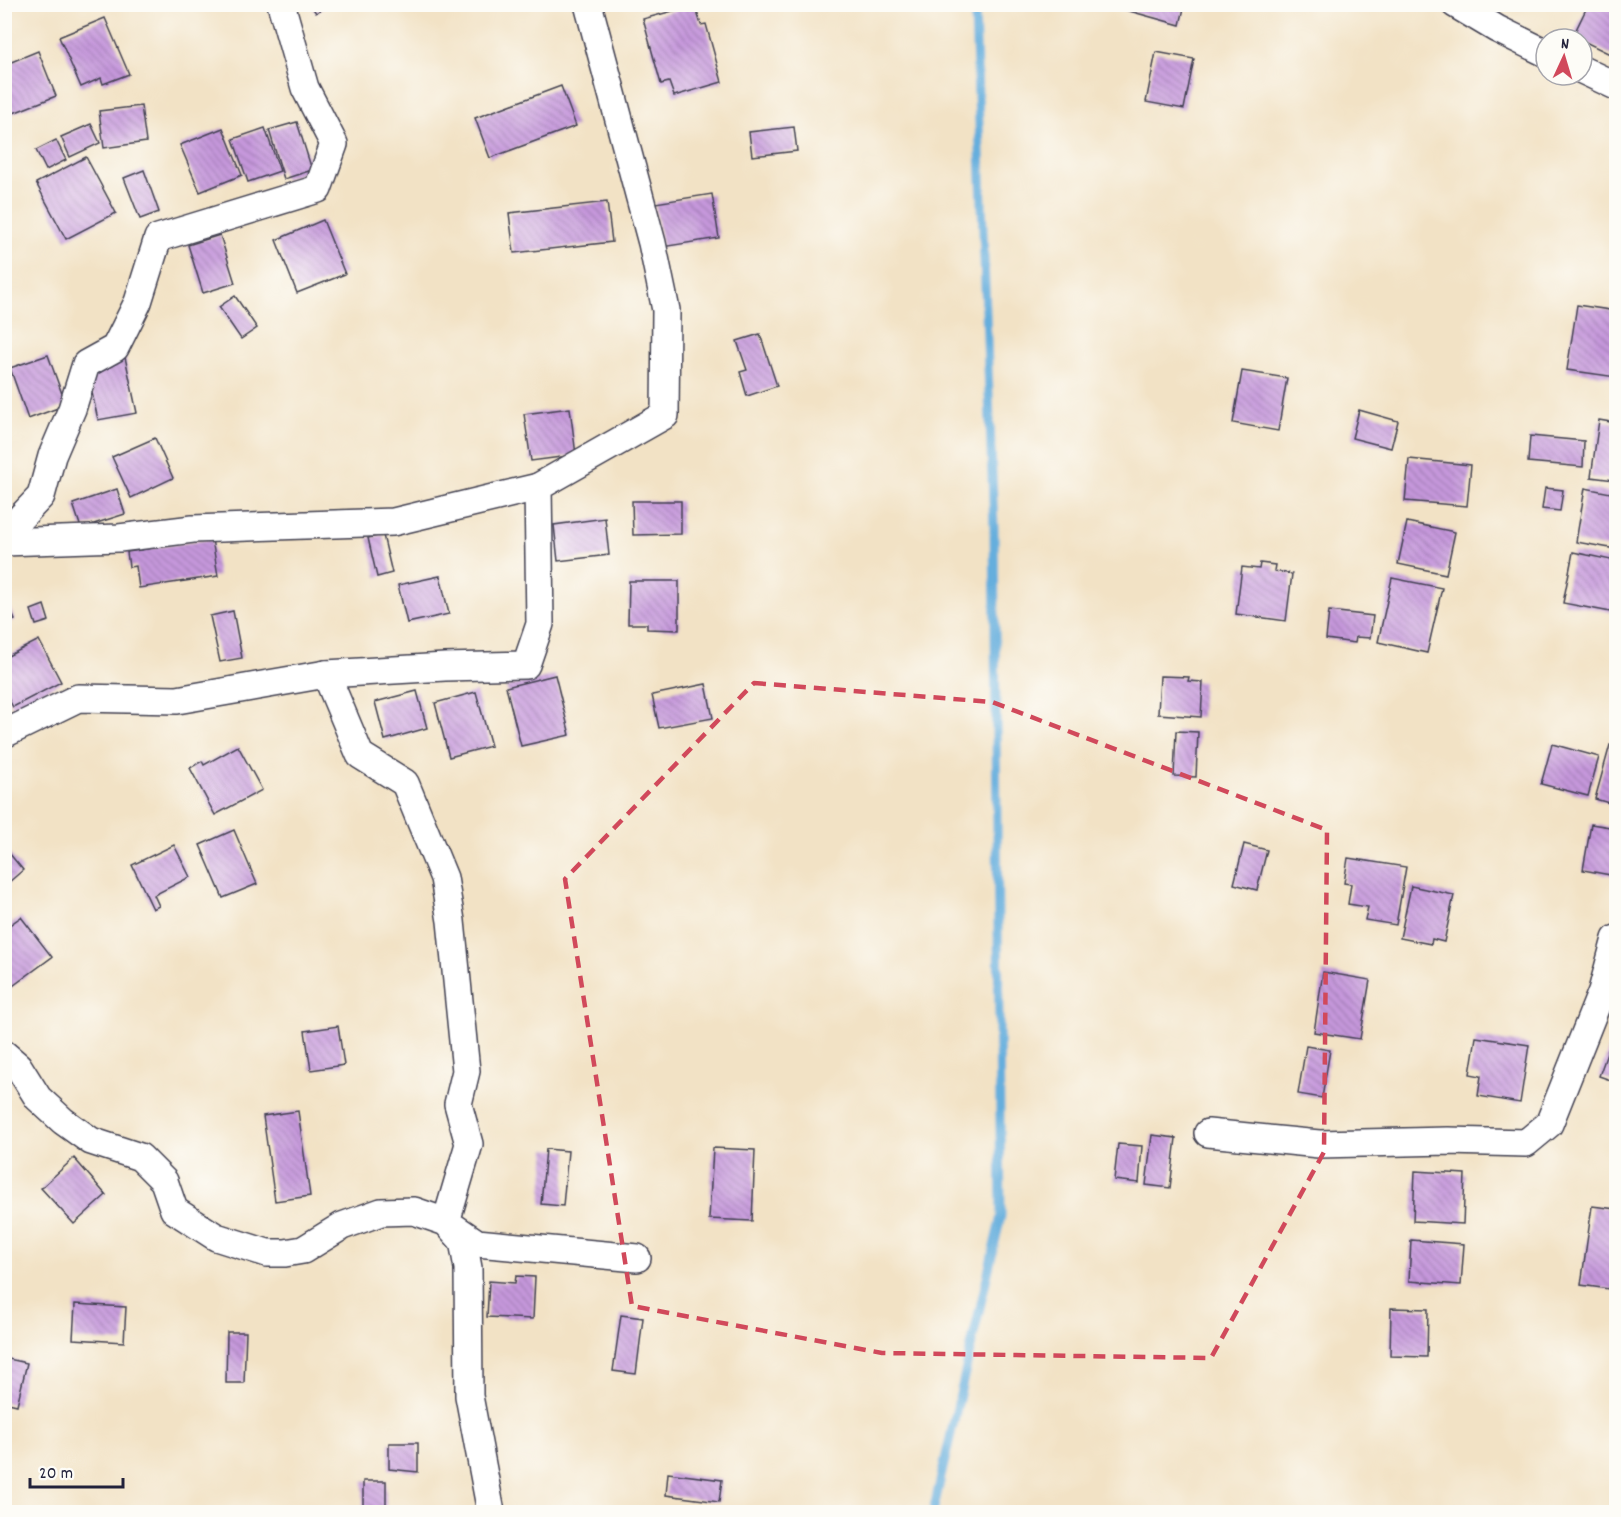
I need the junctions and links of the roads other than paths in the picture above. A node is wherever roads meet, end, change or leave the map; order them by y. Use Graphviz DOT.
graph roads {
  1 [pos="281,4"];
  2 [pos="588,4"];
  3 [pos="1455,4"];
  4 [pos="1534,47"];
  5 [pos="1594,75"];
  6 [pos="1617,86"];
  7 [pos="538,487"];
  8 [pos="4,535"];
  9 [pos="4,542"];
  10 [pos="326,674"];
  11 [pos="4,734"];
  12 [pos="1617,939"];
  13 [pos="4,1054"];
  14 [pos="1208,1132"];
  15 [pos="446,1222"];
  16 [pos="637,1258"];
  17 [pos="491,1512"];
  1 -- 8 [label="street"];
  2 -- 7 [label="street"];
  3 -- 4 [label="street"];
  5 -- 6 [label="street"];
  7 -- 9 [label="street"];
  7 -- 10 [label="street"];
  10 -- 11 [label="street"];
  10 -- 15 [label="street"];
  12 -- 14 [label="street"];
  13 -- 15 [label="street"];
  15 -- 16 [label="street"];
  15 -- 17 [label="street"];
}
